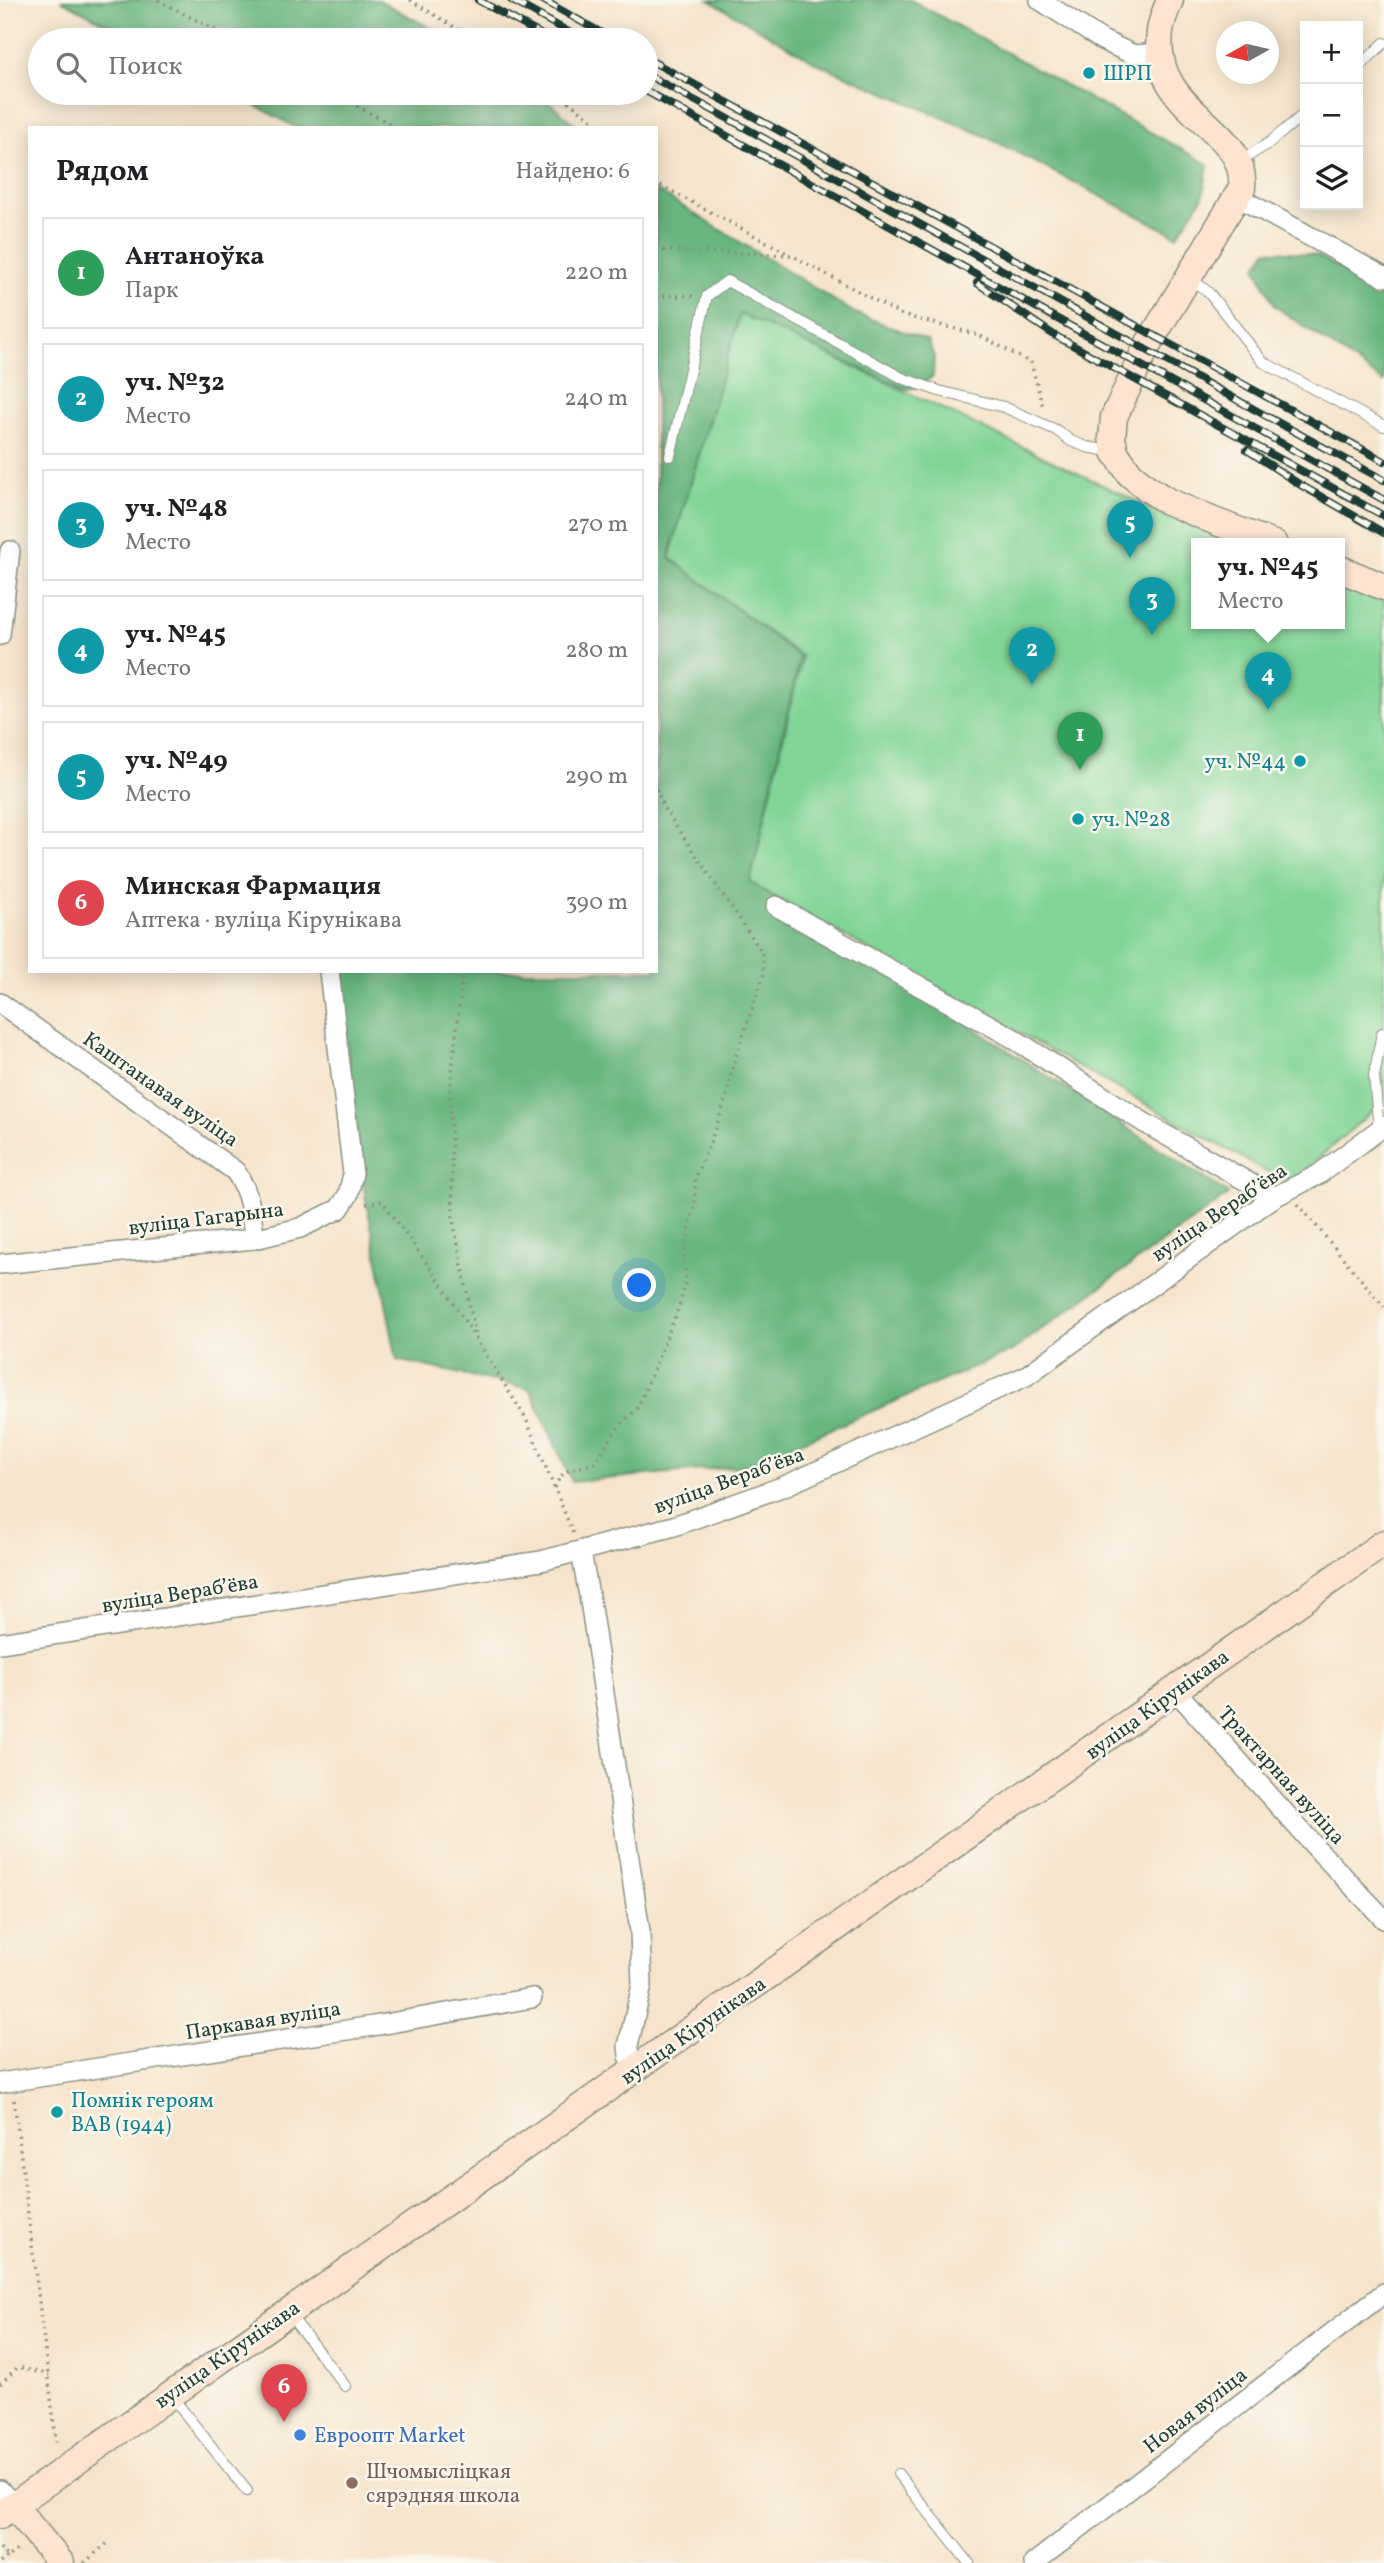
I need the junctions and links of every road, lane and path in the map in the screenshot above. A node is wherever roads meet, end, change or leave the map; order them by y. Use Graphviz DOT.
graph roads {
  1 [pos="158,0"];
  2 [pos="410,0"];
  3 [pos="1040,0"];
  4 [pos="1170,0"];
  5 [pos="210,28"];
  6 [pos="457,28"];
  7 [pos="1384,43"];
  8 [pos="1159,52"];
  9 [pos="1363,63"];
  10 [pos="355,105"];
  11 [pos="573,105"];
  12 [pos="1300,117"];
  13 [pos="394,126"];
  14 [pos="600,126"];
  15 [pos="1239,162"];
  16 [pos="658,182"];
  17 [pos="1238,197"];
  18 [pos="658,250"];
  19 [pos="791,256"];
  20 [pos="1189,277"];
  21 [pos="1384,277"];
  22 [pos="658,296"];
  23 [pos="707,296"];
  24 [pos="1384,425"];
  25 [pos="1056,430"];
  26 [pos="1115,452"];
  27 [pos="670,456"];
  28 [pos="1259,538"];
  29 [pos="10,551"];
  30 [pos="1345,571"];
  31 [pos="1384,587"];
  32 [pos="0,635"];
  33 [pos="658,793"];
  34 [pos="776,906"];
  35 [pos="329,973"];
  36 [pos="463,973"];
  37 [pos="0,1003"];
  38 [pos="1384,1034"];
  39 [pos="1382,1128"];
  40 [pos="1281,1194"];
  41 [pos="340,1209"];
  42 [pos="254,1239"];
  43 [pos="0,1264"];
  44 [pos="1384,1307"];
  45 [pos="477,1341"];
  46 [pos="555,1488"];
  47 [pos="1384,1543"];
  48 [pos="581,1552"];
  49 [pos="0,1643"];
  50 [pos="1175,1690"];
  51 [pos="1384,1919"];
  52 [pos="532,1998"];
  53 [pos="638,2069"];
  54 [pos="6,2083"];
  55 [pos="1384,2293"];
  56 [pos="288,2312"];
  57 [pos="49,2375"];
  58 [pos="0,2384"];
  59 [pos="345,2386"];
  60 [pos="169,2394"];
  61 [pos="58,2455"];
  62 [pos="898,2474"];
  63 [pos="247,2491"];
  64 [pos="4,2503"];
  65 [pos="110,2541"];
  66 [pos="0,2548"];
  67 [pos="26,2549"];
  68 [pos="8,2557"];
  69 [pos="0,2563"];
  70 [pos="61,2563"];
  71 [pos="84,2563"];
  72 [pos="968,2563"];
  73 [pos="1034,2563"];
  1 -- 5 [label="path"];
  2 -- 6 [label="path"];
  3 -- 8 [label="street"];
  4 -- 8 [label="street"];
  7 -- 9 [label="lane"];
  8 -- 15 [label="street"];
  10 -- 13 [label="path"];
  11 -- 14 [label="path"];
  12 -- 15 [label="lane"];
  15 -- 17 [label="street"];
  16 -- 19 [label="path"];
  17 -- 20 [label="street"];
  17 -- 21 [label="street"];
  18 -- 19 [label="path"];
  19 -- 25 [label="path"];
  20 -- 24 [label="lane"];
  20 -- 26 [label="street"];
  22 -- 23 [label="path"];
  23 -- 25 [label="lane"];
  23 -- 27 [label="lane"];
  25 -- 26 [label="lane"];
  26 -- 28 [label="street"];
  29 -- 32 [label="street"];
  30 -- 31 [label="street"];
  33 -- 46 [label="path"];
  34 -- 40 [label="street"];
  35 -- 41 [label="street"];
  36 -- 45 [label="path"];
  37 -- 42 [label="street, Каштанавая вуліца"];
  38 -- 39 [label="lane"];
  39 -- 40 [label="street, вуліца Верабʼёва"];
  40 -- 44 [label="path"];
  40 -- 48 [label="street, вуліца Верабʼёва"];
  41 -- 42 [label="street, вуліца Гагарына"];
  41 -- 45 [label="path"];
  42 -- 43 [label="street, вуліца Гагарына"];
  45 -- 46 [label="path"];
  46 -- 48 [label="path"];
  47 -- 50 [label="street, вуліца Кірунікава"];
  48 -- 49 [label="street, вуліца Верабʼёва"];
  48 -- 53 [label="street"];
  50 -- 51 [label="street, Трактарная вуліца"];
  50 -- 53 [label="street, вуліца Кірунікава"];
  52 -- 54 [label="street, Паркавая вуліца"];
  53 -- 56 [label="street, вуліца Кірунікава"];
  54 -- 57 [label="path"];
  55 -- 73 [label="street, Новая вуліца"];
  56 -- 59 [label="lane"];
  56 -- 60 [label="street, вуліца Кірунікава"];
  57 -- 58 [label="path"];
  57 -- 61 [label="path"];
  60 -- 63 [label="lane"];
  60 -- 64 [label="street, вуліца Кірунікава"];
  62 -- 72 [label="lane"];
  64 -- 70 [label="street"];
  65 -- 71 [label="path"];
  66 -- 68 [label="path"];
  67 -- 68 [label="path"];
  68 -- 69 [label="path"];
}
